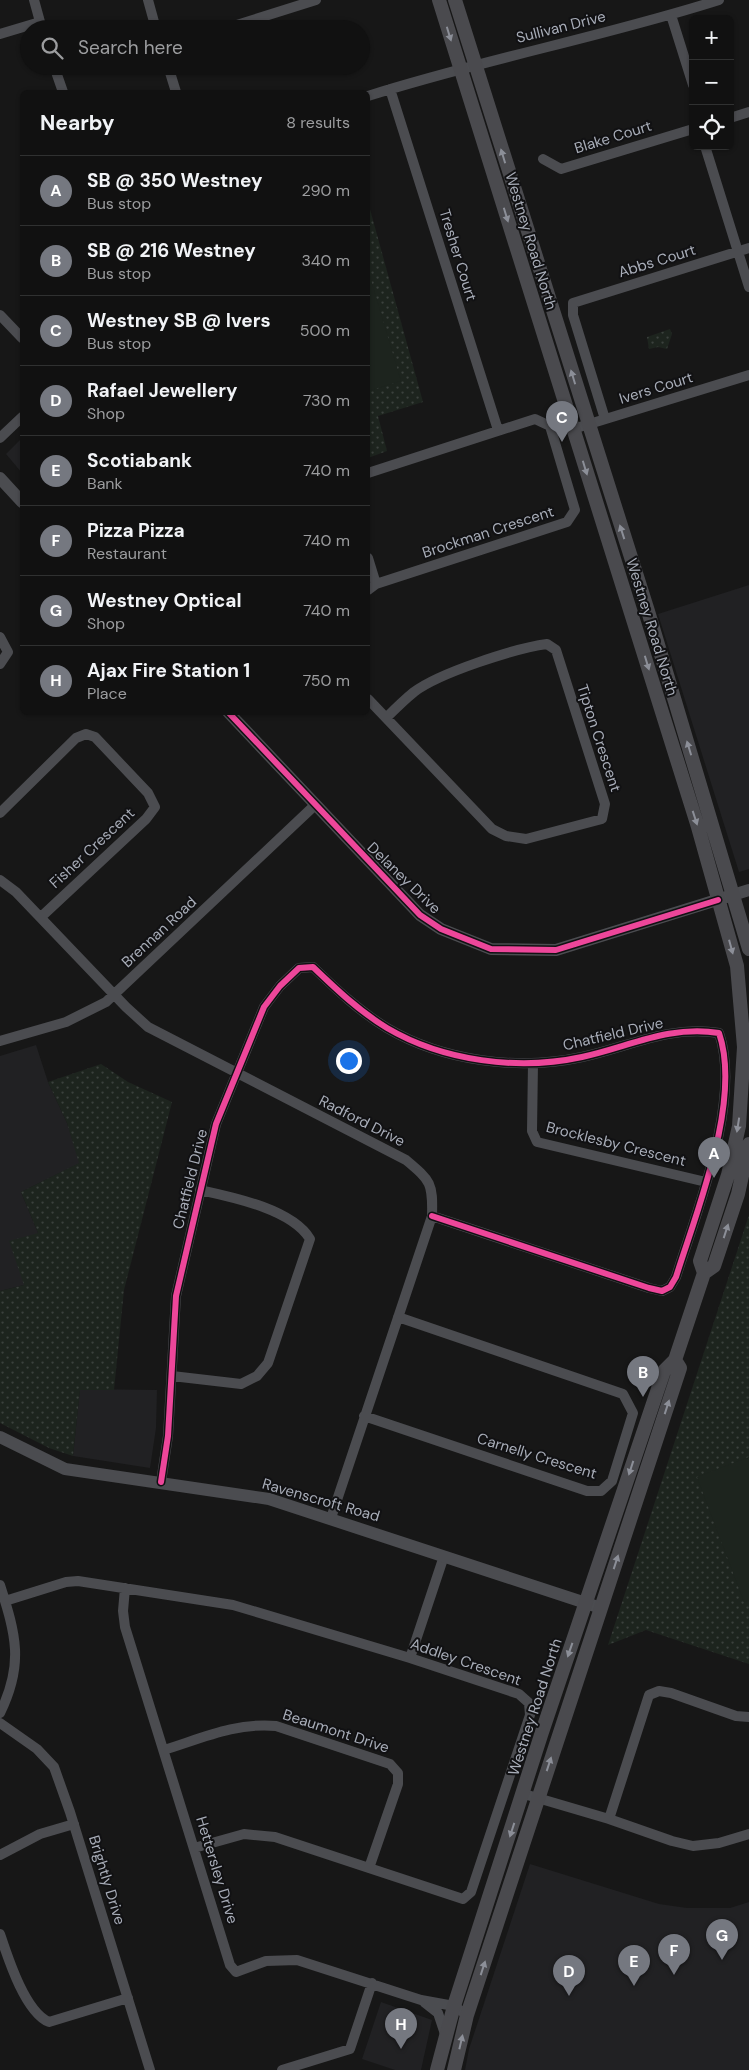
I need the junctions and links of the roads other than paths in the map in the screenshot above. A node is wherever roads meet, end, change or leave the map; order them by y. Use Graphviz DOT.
graph roads {
  1 [pos="34,0"];
  2 [pos="148,0"];
  3 [pos="316,0"];
  4 [pos="439,0"];
  5 [pos="455,0"];
  6 [pos="719,0"];
  7 [pos="671,15"];
  8 [pos="40,20"];
  9 [pos="154,20"];
  10 [pos="253,20"];
  11 [pos="20,30"];
  12 [pos="0,34"];
  13 [pos="467,66"];
  14 [pos="689,72"];
  15 [pos="57,75"];
  16 [pos="171,75"];
  17 [pos="390,89"];
  18 [pos="62,90"];
  19 [pos="175,90"];
  20 [pos="370,95"];
  21 [pos="749,112"];
  22 [pos="734,117"];
  23 [pos="689,130"];
  24 [pos="706,150"];
  25 [pos="543,160"];
  26 [pos="749,248"];
  27 [pos="738,252"];
  28 [pos="749,287"];
  29 [pos="0,315"];
  30 [pos="20,336"];
  31 [pos="749,375"];
  32 [pos="20,419"];
  33 [pos="605,419"];
  34 [pos="587,424"];
  35 [pos="573,429"];
  36 [pos="498,430"];
  37 [pos="0,438"];
  38 [pos="370,472"];
  39 [pos="0,478"];
  40 [pos="20,500"];
  41 [pos="370,572"];
  42 [pos="372,587"];
  43 [pos="0,637"];
  44 [pos="0,664"];
  45 [pos="370,701"];
  46 [pos="233,715"];
  47 [pos="386,718"];
  48 [pos="314,806"];
  49 [pos="0,813"];
  50 [pos="0,880"];
  51 [pos="749,890"];
  52 [pos="726,897"];
  53 [pos="41,917"];
  54 [pos="749,949"];
  55 [pos="115,995"];
  56 [pos="0,1040"];
  57 [pos="533,1063"];
  58 [pos="237,1073"];
  59 [pos="749,1144"];
  60 [pos="706,1182"];
  61 [pos="200,1190"];
  62 [pos="432,1216"];
  63 [pos="704,1273"];
  64 [pos="398,1317"];
  65 [pos="675,1360"];
  66 [pos="172,1376"];
  67 [pos="364,1416"];
  68 [pos="0,1437"];
  69 [pos="161,1482"];
  70 [pos="331,1518"];
  71 [pos="444,1556"];
  72 [pos="0,1585"];
  73 [pos="125,1588"];
  74 [pos="5,1601"];
  75 [pos="586,1604"];
  76 [pos="601,1608"];
  77 [pos="410,1658"];
  78 [pos="0,1713"];
  79 [pos="749,1717"];
  80 [pos="0,1723"];
  81 [pos="164,1750"];
  82 [pos="524,1794"];
  83 [pos="538,1798"];
  84 [pos="609,1818"];
  85 [pos="74,1824"];
  86 [pos="749,1834"];
  87 [pos="194,1848"];
  88 [pos="0,1856"];
  89 [pos="500,1866"];
  90 [pos="369,1868"];
  91 [pos="514,1870"];
  92 [pos="0,1934"];
  93 [pos="372,1984"];
  94 [pos="128,1998"];
  95 [pos="421,2000"];
  96 [pos="454,2006"];
  97 [pos="467,2015"];
  98 [pos="445,2034"];
  99 [pos="150,2070"];
  100 [pos="282,2070"];
  101 [pos="437,2070"];
  102 [pos="454,2070"];
  1 -- 8 [label="street"];
  2 -- 9 [label="street"];
  3 -- 10 [label="street"];
  4 -- 13 [label="main road, Westney Road North, one-way"];
  5 -- 13 [label="main road, Westney Road North"];
  6 -- 7 [label="street, Sullivan Drive"];
  7 -- 13 [label="street, Sullivan Drive"];
  7 -- 14 [label="street"];
  11 -- 12 [label="street"];
  13 -- 17 [label="street, Sullivan Drive"];
  34 -- 13 [label="main road, Westney Road North, one-way"];
  13 -- 35 [label="main road, Westney Road North, one-way"];
  15 -- 18 [label="street"];
  16 -- 19 [label="street"];
  17 -- 20 [label="street, Sullivan Drive"];
  17 -- 36 [label="street, Tresher Court"];
  21 -- 22 [label="street"];
  23 -- 25 [label="street, Blake Court"];
  24 -- 27 [label="street"];
  26 -- 27 [label="street, Abbs Court"];
  27 -- 28 [label="street"];
  27 -- 33 [label="street, Abbs Court"];
  29 -- 30 [label="street"];
  31 -- 33 [label="street, Ivers Court"];
  32 -- 37 [label="street"];
  33 -- 34 [label="street, Ivers Court"];
  34 -- 35 [label="street, Ivers Court"];
  52 -- 34 [label="main road, Westney Road North, one-way"];
  35 -- 52 [label="main road, Westney Road North, one-way"];
  36 -- 38 [label="street, Brockman Crescent"];
  36 -- 42 [label="street, Brockman Crescent"];
  39 -- 40 [label="street"];
  41 -- 42 [label="street"];
  43 -- 44 [label="street"];
  45 -- 47 [label="street, Tipton Crescent"];
  46 -- 48 [label="street, Delaney Drive"];
  47 -- 47 [label="street, Tipton Crescent"];
  48 -- 52 [label="street, Delaney Drive"];
  48 -- 55 [label="street, Brennan Road"];
  49 -- 53 [label="street, Fisher Crescent"];
  50 -- 53 [label="street, Radford Drive"];
  51 -- 52 [label="street, Delaney Drive"];
  52 -- 54 [label="main road, Westney Road North"];
  52 -- 63 [label="main road, Westney Road North, one-way"];
  53 -- 55 [label="street, Radford Drive"];
  55 -- 56 [label="street, Brennan Road"];
  55 -- 58 [label="street, Radford Drive"];
  57 -- 58 [label="street, Chatfield Drive"];
  57 -- 60 [label="street, Brocklesby Crescent"];
  57 -- 60 [label="street, Chatfield Drive"];
  58 -- 61 [label="street, Chatfield Drive"];
  58 -- 62 [label="street, Radford Drive"];
  63 -- 59 [label="main road, Westney Road North, one-way"];
  60 -- 62 [label="street, Chatfield Drive"];
  61 -- 66 [label="street, Chatfield Drive"];
  61 -- 66 [label="street"];
  62 -- 64 [label="street, Radford Drive"];
  63 -- 65 [label="main road, Westney Road North"];
  64 -- 67 [label="street, Radford Drive"];
  64 -- 67 [label="street, Carnelly Crescent"];
  65 -- 75 [label="main road, Westney Road North, one-way"];
  76 -- 65 [label="main road, Westney Road North, one-way"];
  66 -- 69 [label="street, Chatfield Drive"];
  67 -- 70 [label="street, Radford Drive"];
  68 -- 69 [label="street, Ravenscroft Road"];
  69 -- 70 [label="street, Ravenscroft Road"];
  70 -- 71 [label="street, Ravenscroft Road"];
  71 -- 75 [label="street, Ravenscroft Road"];
  71 -- 77 [label="street"];
  72 -- 74 [label="street"];
  73 -- 74 [label="street, Addley Crescent"];
  73 -- 77 [label="street, Addley Crescent"];
  73 -- 81 [label="street, Hettersley Drive"];
  74 -- 78 [label="street"];
  75 -- 76 [label="street, Ravenscroft Road"];
  75 -- 82 [label="main road, Westney Road North, one-way"];
  83 -- 76 [label="main road, Westney Road North, one-way"];
  77 -- 90 [label="street, Addley Crescent"];
  79 -- 84 [label="street"];
  80 -- 85 [label="street, Brightly Drive"];
  81 -- 87 [label="street, Hettersley Drive"];
  81 -- 90 [label="street, Beaumont Drive"];
  82 -- 83 [label="street"];
  82 -- 89 [label="main road, Westney Road North, one-way"];
  83 -- 84 [label="street"];
  83 -- 91 [label="main road, Westney Road North"];
  84 -- 86 [label="street"];
  85 -- 88 [label="street"];
  85 -- 94 [label="street, Brightly Drive"];
  87 -- 90 [label="street, Addley Crescent"];
  87 -- 93 [label="street, Hettersley Drive"];
  89 -- 91 [label="main road"];
  89 -- 96 [label="main road, Westney Road North"];
  97 -- 91 [label="main road, Westney Road North, one-way"];
  92 -- 94 [label="street"];
  93 -- 95 [label="street, Hettersley Drive"];
  93 -- 100 [label="street"];
  94 -- 99 [label="street, Brightly Drive"];
  95 -- 96 [label="street, Hettersley Drive"];
  95 -- 98 [label="street, Hettersley Drive"];
  96 -- 97 [label="street, Hettersley Drive"];
  96 -- 98 [label="main road, Westney Road North"];
  102 -- 97 [label="main road, Westney Road North, one-way"];
  98 -- 101 [label="main road, Westney Road North"];
}
